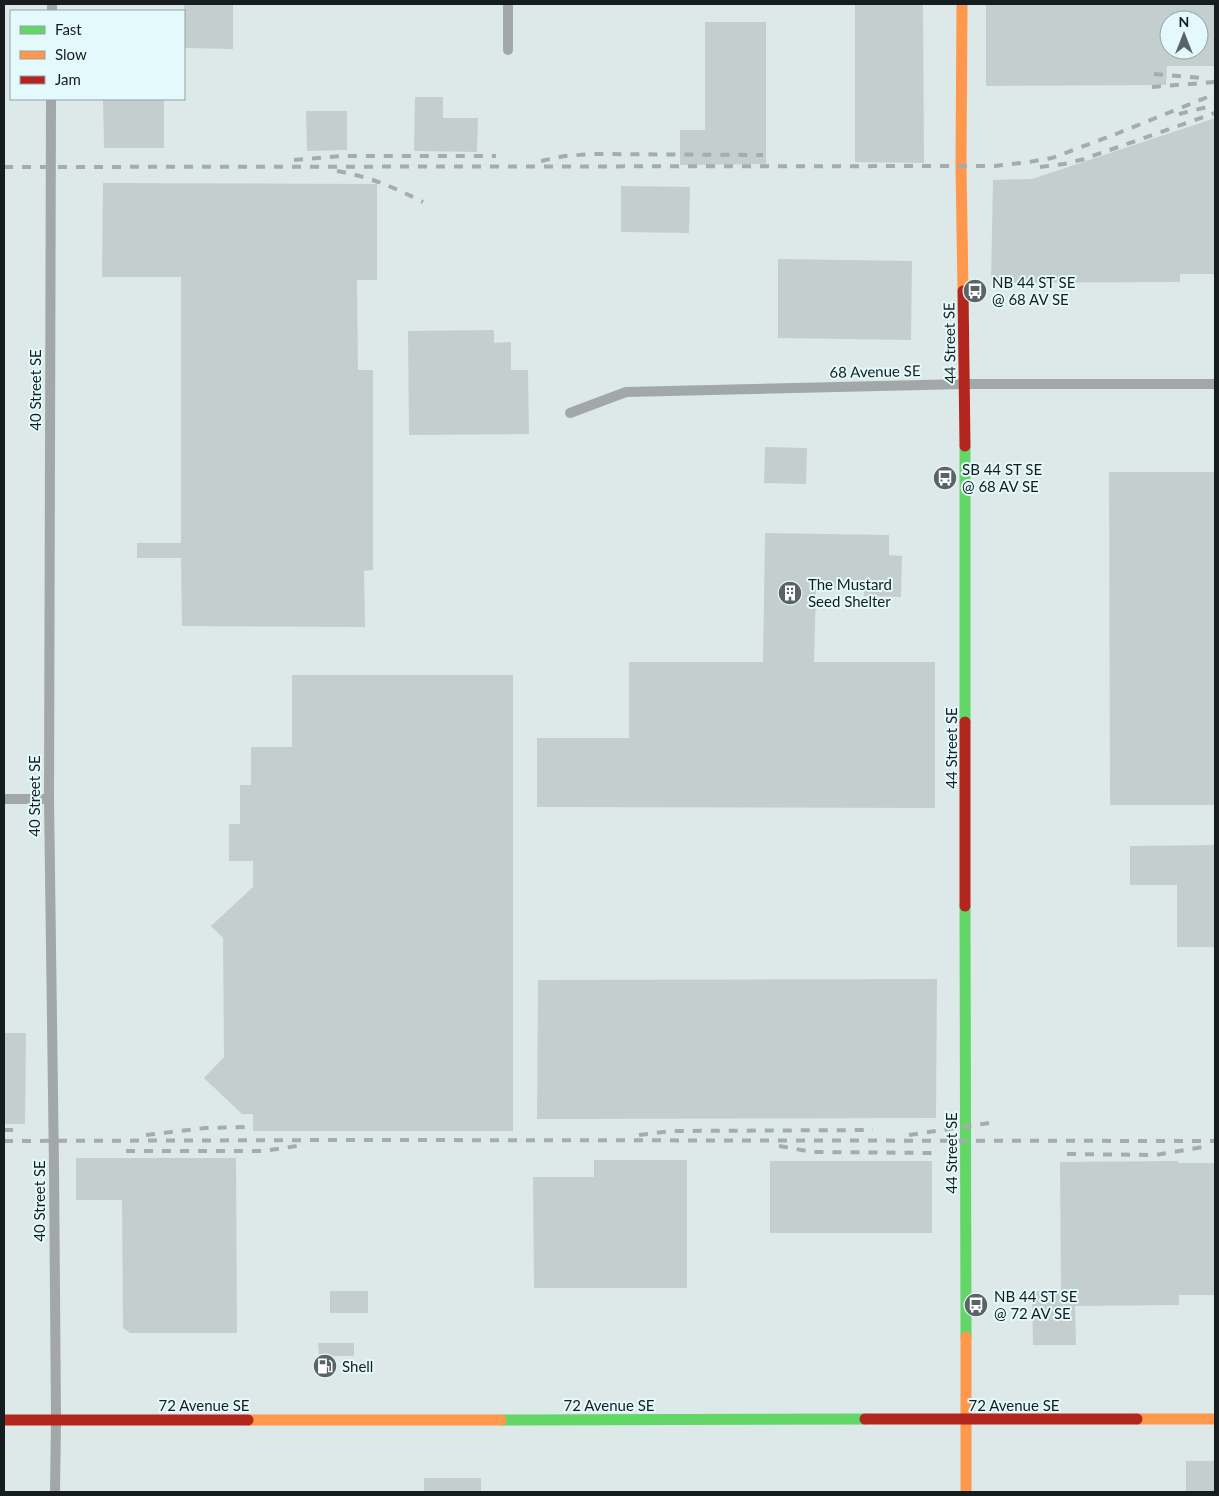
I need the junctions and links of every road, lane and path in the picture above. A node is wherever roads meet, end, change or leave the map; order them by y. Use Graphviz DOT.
graph roads {
  1 [pos="508,4"];
  2 [pos="962,4"];
  3 [pos="508,50"];
  4 [pos="51,100"];
  5 [pos="965,384"];
  6 [pos="1215,384"];
  7 [pos="570,414"];
  8 [pos="4,799"];
  9 [pos="49,799"];
  10 [pos="1215,1419"];
  11 [pos="4,1420"];
  12 [pos="56,1420"];
  13 [pos="966,1420"];
  14 [pos="55,1492"];
  15 [pos="966,1492"];
  1 -- 3 [label="street"];
  2 -- 5 [label="street, 44 Street SE"];
  4 -- 9 [label="street, 40 Street SE"];
  5 -- 6 [label="street, 68 Avenue SE"];
  5 -- 7 [label="street, 68 Avenue SE"];
  5 -- 13 [label="street, 44 Street SE"];
  8 -- 9 [label="street"];
  9 -- 12 [label="street, 40 Street SE"];
  10 -- 13 [label="street, 72 Avenue SE"];
  11 -- 12 [label="street, 72 Avenue SE"];
  12 -- 13 [label="street, 72 Avenue SE"];
  12 -- 14 [label="street, 40 Street SE"];
  13 -- 15 [label="street, 44 Street SE"];
}
